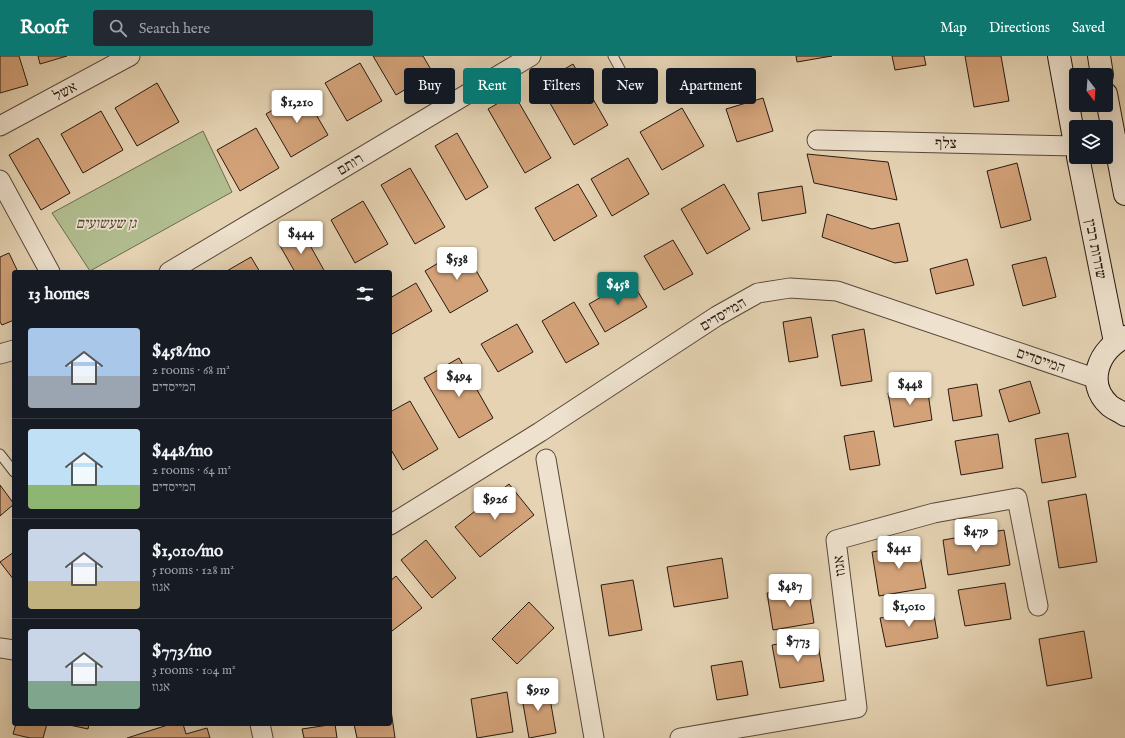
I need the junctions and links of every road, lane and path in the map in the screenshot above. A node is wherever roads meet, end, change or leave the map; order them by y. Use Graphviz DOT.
graph roads {
  1 [pos="130,56"];
  2 [pos="531,56"];
  3 [pos="613,56"];
  4 [pos="1059,56"];
  5 [pos="1099,56"];
  6 [pos="619,68"];
  7 [pos="1101,68"];
  8 [pos="1109,112"];
  9 [pos="1071,120"];
  10 [pos="0,126"];
  11 [pos="817,140"];
  12 [pos="1069,148"];
  13 [pos="1080,164"];
  14 [pos="0,180"];
  15 [pos="1125,194"];
  16 [pos="49,270"];
  17 [pos="172,270"];
  18 [pos="1120,340"];
  19 [pos="12,351"];
  20 [pos="0,354"];
  21 [pos="1097,379"];
  22 [pos="1125,414"];
  23 [pos="0,454"];
  24 [pos="546,459"];
  25 [pos="12,469"];
  26 [pos="392,524"];
  27 [pos="1038,606"];
  28 [pos="0,648"];
  29 [pos="12,650"];
  30 [pos="260,726"];
  31 [pos="263,738"];
  32 [pos="594,738"];
  33 [pos="680,738"];
  1 -- 10 [label="street, אשל"];
  2 -- 17 [label="street, רותם"];
  3 -- 6 [label="lane"];
  4 -- 9 [label="street"];
  5 -- 7 [label="street"];
  8 -- 15 [label="street"];
  11 -- 12 [label="street, צלף"];
  13 -- 18 [label="street, שדרות רבין"];
  14 -- 16 [label="street"];
  18 -- 21 [label="street"];
  19 -- 20 [label="street"];
  21 -- 22 [label="street"];
  21 -- 26 [label="street, המייסדים"];
  23 -- 25 [label="lane"];
  24 -- 32 [label="street"];
  27 -- 33 [label="street, אגוז"];
  28 -- 29 [label="street"];
  30 -- 31 [label="street"];
}
